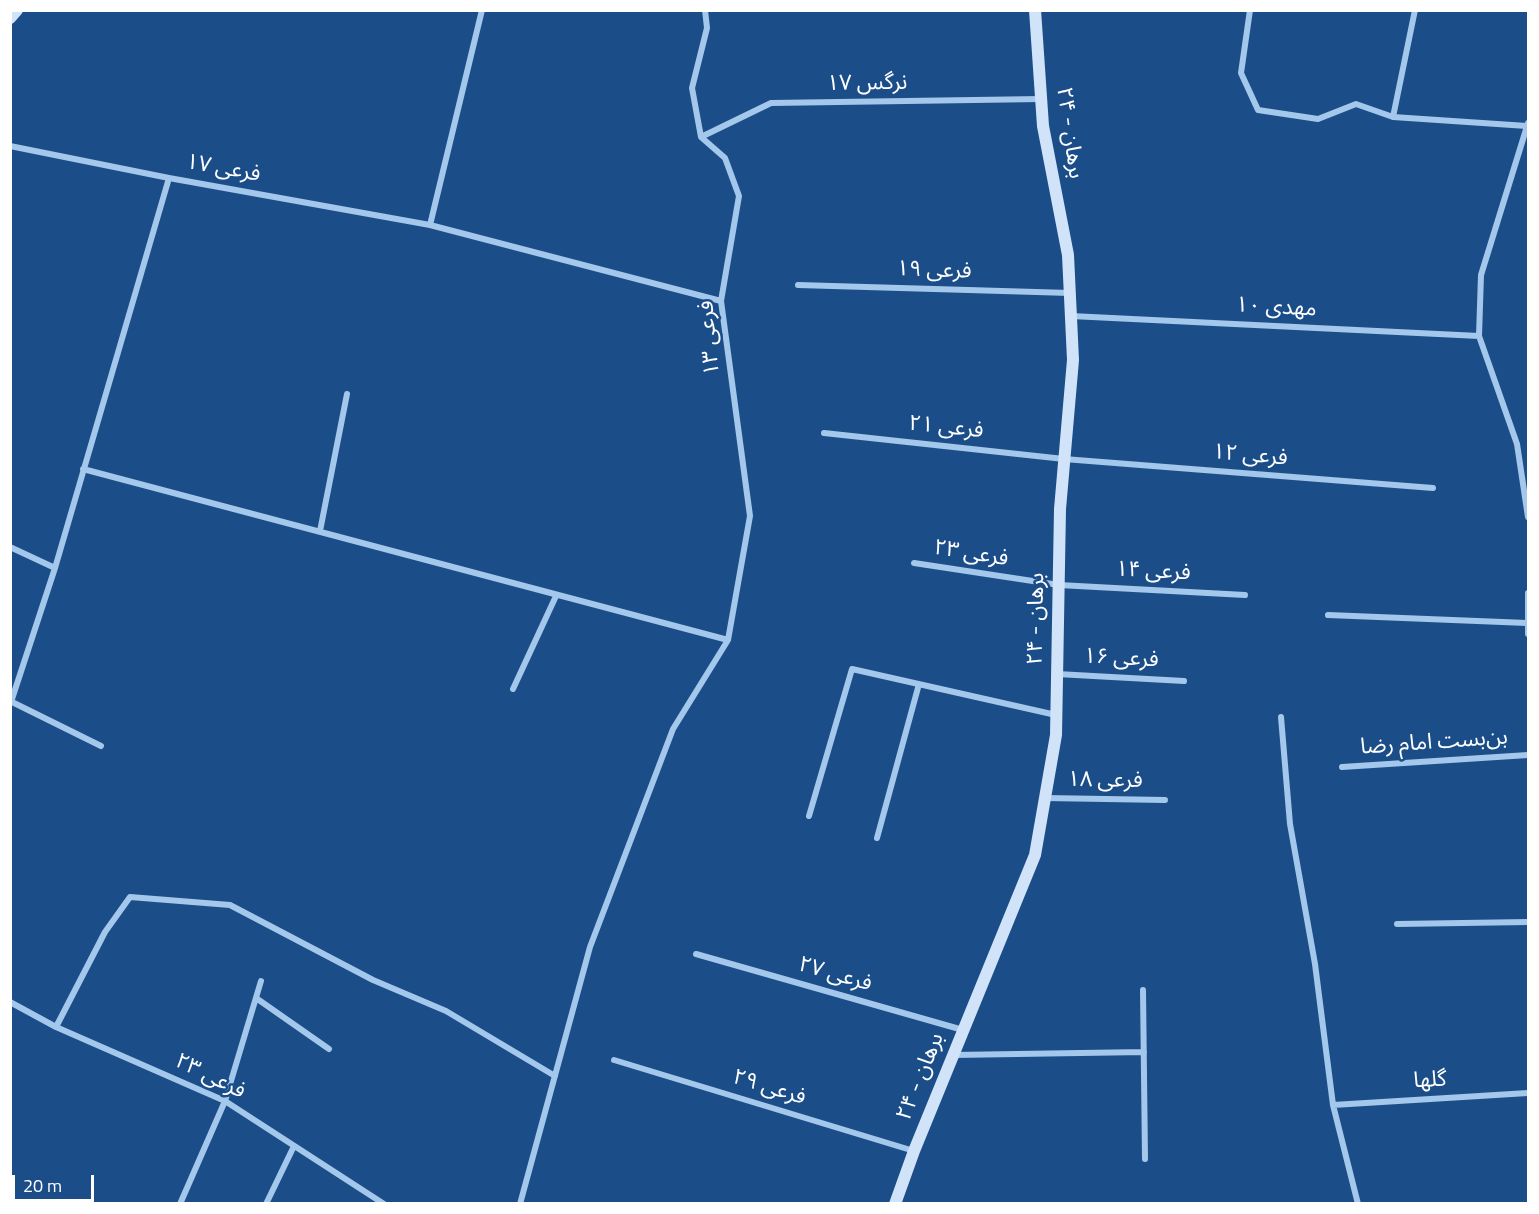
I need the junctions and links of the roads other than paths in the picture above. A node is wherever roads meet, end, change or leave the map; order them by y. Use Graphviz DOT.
graph roads {
  1 [pos="17,10"];
  2 [pos="482,10"];
  3 [pos="705,10"];
  4 [pos="1035,10"];
  5 [pos="1250,10"];
  6 [pos="1415,10"];
  7 [pos="10,18"];
  8 [pos="1041,99"];
  9 [pos="1393,117"];
  10 [pos="1528,124"];
  11 [pos="701,137"];
  12 [pos="10,146"];
  13 [pos="169,178"];
  14 [pos="430,225"];
  15 [pos="798,285"];
  16 [pos="1070,293"];
  17 [pos="721,301"];
  18 [pos="1071,316"];
  19 [pos="1479,336"];
  20 [pos="347,394"];
  21 [pos="824,433"];
  22 [pos="1064,459"];
  23 [pos="83,469"];
  24 [pos="1433,488"];
  25 [pos="1528,517"];
  26 [pos="320,531"];
  27 [pos="10,547"];
  28 [pos="914,563"];
  29 [pos="55,568"];
  30 [pos="1059,585"];
  31 [pos="1528,593"];
  32 [pos="1245,595"];
  33 [pos="556,596"];
  34 [pos="1328,615"];
  35 [pos="1527,623"];
  36 [pos="1528,634"];
  37 [pos="728,640"];
  38 [pos="1057,674"];
  39 [pos="1184,681"];
  40 [pos="919,684"];
  41 [pos="513,689"];
  42 [pos="11,702"];
  43 [pos="1056,715"];
  44 [pos="1281,717"];
  45 [pos="101,747"];
  46 [pos="1528,755"];
  47 [pos="1342,767"];
  48 [pos="1045,798"];
  49 [pos="1165,800"];
  50 [pos="809,816"];
  51 [pos="877,838"];
  52 [pos="1528,922"];
  53 [pos="1397,924"];
  54 [pos="696,954"];
  55 [pos="261,981"];
  56 [pos="1143,990"];
  57 [pos="256,998"];
  58 [pos="10,1002"];
  59 [pos="56,1028"];
  60 [pos="964,1030"];
  61 [pos="329,1048"];
  62 [pos="1144,1052"];
  63 [pos="953,1055"];
  64 [pos="614,1060"];
  65 [pos="555,1076"];
  66 [pos="1528,1093"];
  67 [pos="225,1101"];
  68 [pos="1333,1105"];
  69 [pos="294,1146"];
  70 [pos="914,1151"];
  71 [pos="1145,1159"];
  72 [pos="180,1203"];
  73 [pos="266,1203"];
  74 [pos="384,1203"];
  75 [pos="520,1203"];
  76 [pos="895,1203"];
  77 [pos="1358,1203"];
  1 -- 7 [label="street"];
  2 -- 14 [label="street"];
  3 -- 11 [label="street"];
  4 -- 8 [label="street, ۲۴ - برهان"];
  5 -- 9 [label="street"];
  6 -- 9 [label="street"];
  8 -- 11 [label="street, ۱۷ نرگس"];
  8 -- 16 [label="street, ۲۴ - برهان"];
  9 -- 10 [label="street"];
  10 -- 19 [label="street"];
  11 -- 17 [label="street, فرعی ۱۳"];
  12 -- 13 [label="street, فرعی ۱۷"];
  13 -- 14 [label="street, فرعی ۱۷"];
  13 -- 23 [label="street"];
  14 -- 17 [label="street, فرعی ۱۷"];
  15 -- 16 [label="street, فرعی ۱۹"];
  16 -- 18 [label="street, ۲۴ - برهان"];
  17 -- 37 [label="street, فرعی ۱۳"];
  18 -- 19 [label="street, ۱۰ مهدی"];
  18 -- 22 [label="street, ۲۴ - برهان"];
  19 -- 25 [label="street"];
  20 -- 26 [label="street"];
  21 -- 22 [label="street, فرعی ۲۱"];
  22 -- 24 [label="street, فرعی ۱۲"];
  22 -- 30 [label="street, ۲۴ - برهان"];
  23 -- 26 [label="street"];
  23 -- 29 [label="street"];
  26 -- 33 [label="street"];
  27 -- 29 [label="street"];
  28 -- 30 [label="street, فرعی ۲۳"];
  29 -- 42 [label="street"];
  30 -- 32 [label="street, فرعی ۱۴"];
  30 -- 38 [label="street, ۲۴ - برهان"];
  31 -- 35 [label="street"];
  33 -- 37 [label="street"];
  33 -- 41 [label="street"];
  34 -- 35 [label="street"];
  35 -- 36 [label="street"];
  37 -- 65 [label="street"];
  38 -- 39 [label="street, فرعی ۱۶"];
  38 -- 43 [label="street, ۲۴ - برهان"];
  40 -- 43 [label="street"];
  40 -- 50 [label="street"];
  40 -- 51 [label="street"];
  42 -- 45 [label="street"];
  43 -- 48 [label="street, ۲۴ - برهان"];
  44 -- 68 [label="street"];
  46 -- 47 [label="street, بن‌بست امام رضا"];
  48 -- 49 [label="street, فرعی ۱۸"];
  48 -- 60 [label="street, ۲۴ - برهان"];
  52 -- 53 [label="street"];
  54 -- 60 [label="street, فرعی ۲۷"];
  55 -- 57 [label="street"];
  56 -- 62 [label="street"];
  57 -- 61 [label="street"];
  57 -- 67 [label="street"];
  58 -- 59 [label="street, فرعی ۲۳"];
  59 -- 65 [label="street"];
  59 -- 67 [label="street, فرعی ۲۳"];
  60 -- 63 [label="street, ۲۴ - برهان"];
  62 -- 63 [label="street"];
  62 -- 71 [label="street"];
  63 -- 70 [label="street, ۲۴ - برهان"];
  64 -- 70 [label="street, فرعی ۲۹"];
  65 -- 75 [label="street"];
  66 -- 68 [label="street, گلها"];
  67 -- 69 [label="street, فرعی ۲۳"];
  67 -- 72 [label="street"];
  68 -- 77 [label="street"];
  69 -- 73 [label="street"];
  69 -- 74 [label="street, فرعی ۲۳"];
  70 -- 76 [label="street, ۲۴ - برهان"];
}
